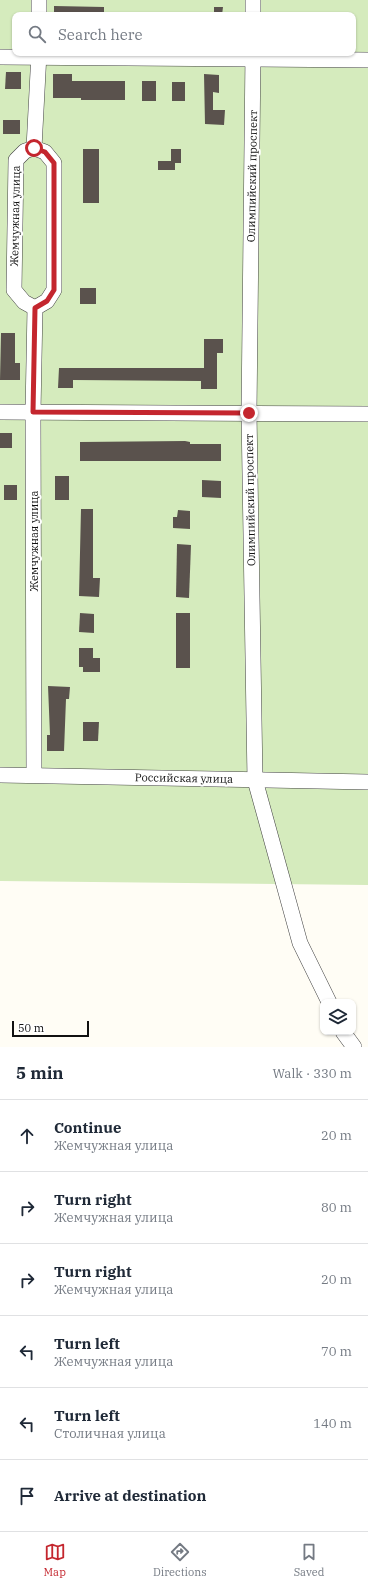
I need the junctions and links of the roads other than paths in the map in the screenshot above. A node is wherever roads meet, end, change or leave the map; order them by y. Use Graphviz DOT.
graph roads {
  1 [pos="39,0"];
  2 [pos="253,0"];
  3 [pos="39,12"];
  4 [pos="253,12"];
  5 [pos="20,56"];
  6 [pos="39,56"];
  7 [pos="253,56"];
  8 [pos="0,57"];
  9 [pos="368,60"];
  10 [pos="34,148"];
  11 [pos="35,308"];
  12 [pos="0,412"];
  13 [pos="33,412"];
  14 [pos="249,413"];
  15 [pos="368,414"];
  16 [pos="0,775"];
  17 [pos="34,775"];
  18 [pos="255,780"];
  19 [pos="368,782"];
  20 [pos="328,999"];
  21 [pos="345,1035"];
  22 [pos="354,1047"];
  1 -- 3 [label="street"];
  2 -- 4 [label="street"];
  5 -- 8 [label="street"];
  6 -- 10 [label="street"];
  7 -- 9 [label="street"];
  7 -- 14 [label="street, Олимпийский проспект"];
  10 -- 11 [label="street"];
  10 -- 11 [label="street, Жемчужная улица"];
  11 -- 13 [label="street, Жемчужная улица"];
  12 -- 13 [label="street"];
  13 -- 14 [label="street"];
  13 -- 17 [label="street, Жемчужная улица"];
  14 -- 15 [label="street"];
  14 -- 18 [label="street, Олимпийский проспект"];
  16 -- 17 [label="street, Российская улица"];
  17 -- 18 [label="street, Российская улица"];
  18 -- 19 [label="street, Российская улица"];
  18 -- 20 [label="street, Олимпийский проспект"];
  21 -- 22 [label="street"];
}
